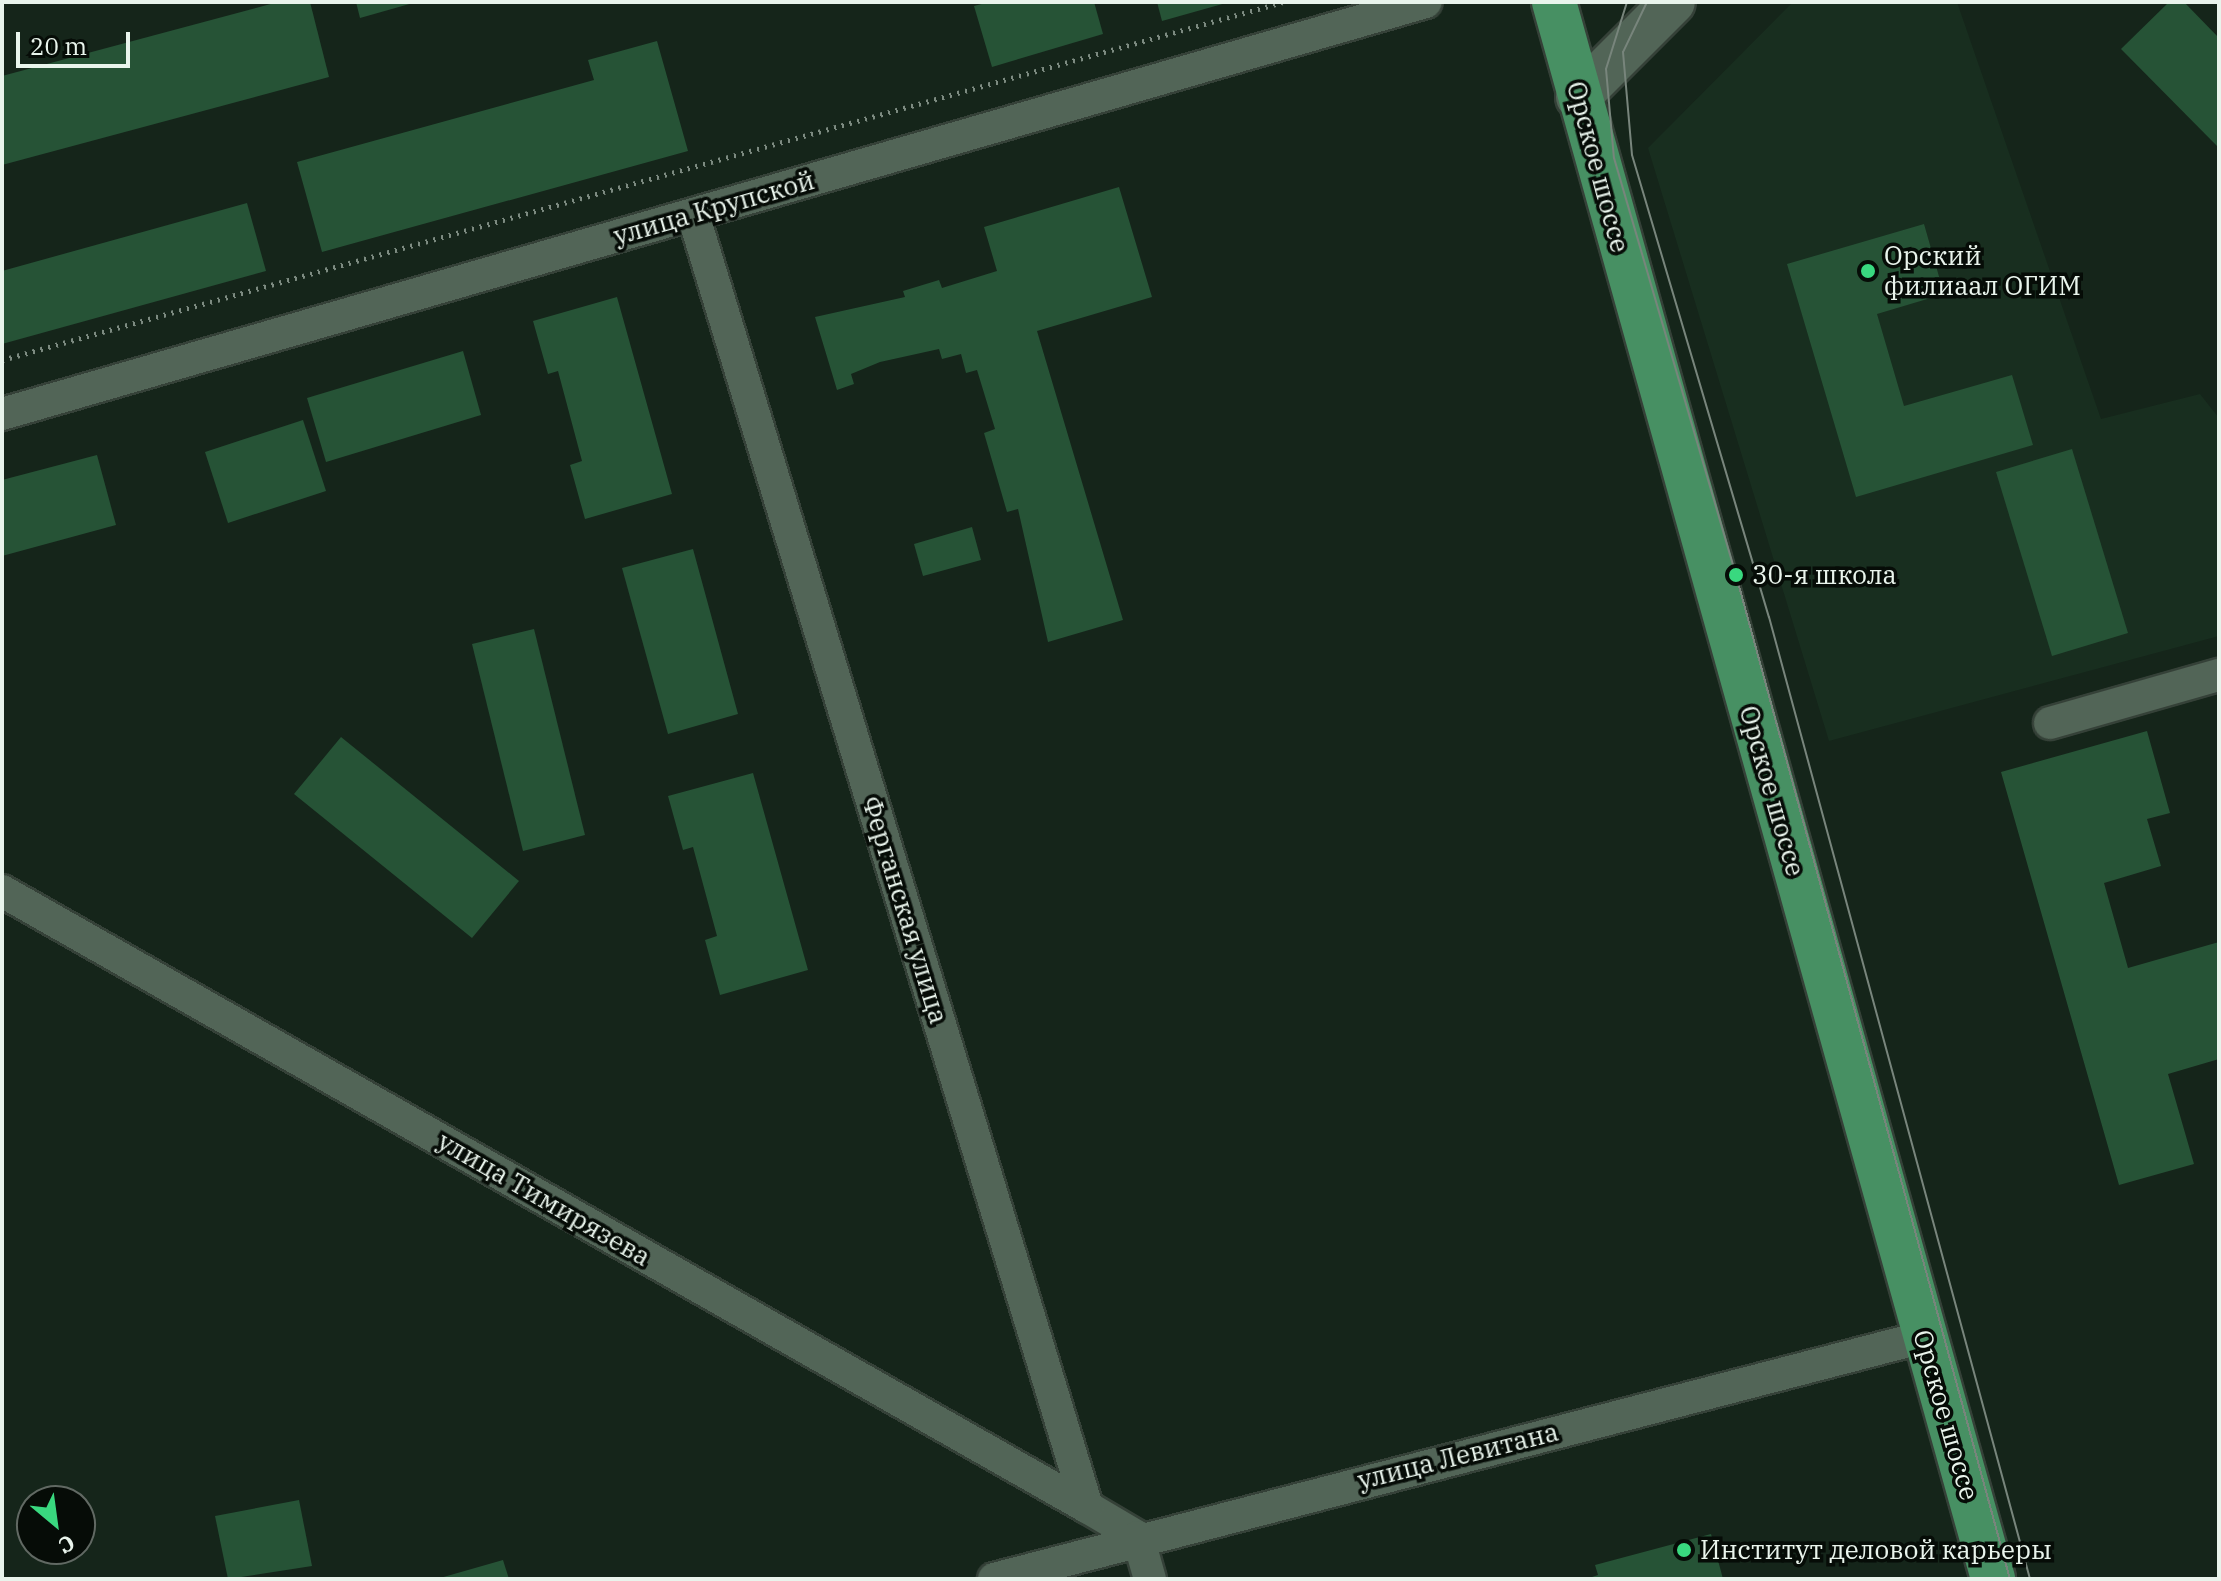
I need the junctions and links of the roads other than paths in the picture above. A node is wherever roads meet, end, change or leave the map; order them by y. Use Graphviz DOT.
graph roads {
  1 [pos="1426,2"];
  2 [pos="1673,2"];
  3 [pos="1559,5"];
  4 [pos="1578,97"];
  5 [pos="693,214"];
  6 [pos="2,414"];
  7 [pos="2219,675"];
  8 [pos="2050,723"];
  9 [pos="2,891"];
  10 [pos="1924,1337"];
  11 [pos="1087,1507"];
  12 [pos="1138,1537"];
  13 [pos="994,1579"];
  14 [pos="1150,1579"];
  15 [pos="1993,1579"];
  1 -- 5 [label="street, улица Крупской"];
  2 -- 4 [label="main road"];
  3 -- 4 [label="main road, Орское шоссе"];
  4 -- 10 [label="main road, Орское шоссе"];
  5 -- 6 [label="street, улица Крупской"];
  5 -- 11 [label="street, Ферганская улица"];
  7 -- 8 [label="street"];
  9 -- 11 [label="street, улица Тимирязева"];
  10 -- 12 [label="street, улица Левитана"];
  10 -- 15 [label="main road, Орское шоссе"];
  11 -- 12 [label="street"];
  12 -- 13 [label="street, улица Левитана"];
  12 -- 14 [label="street"];
}
